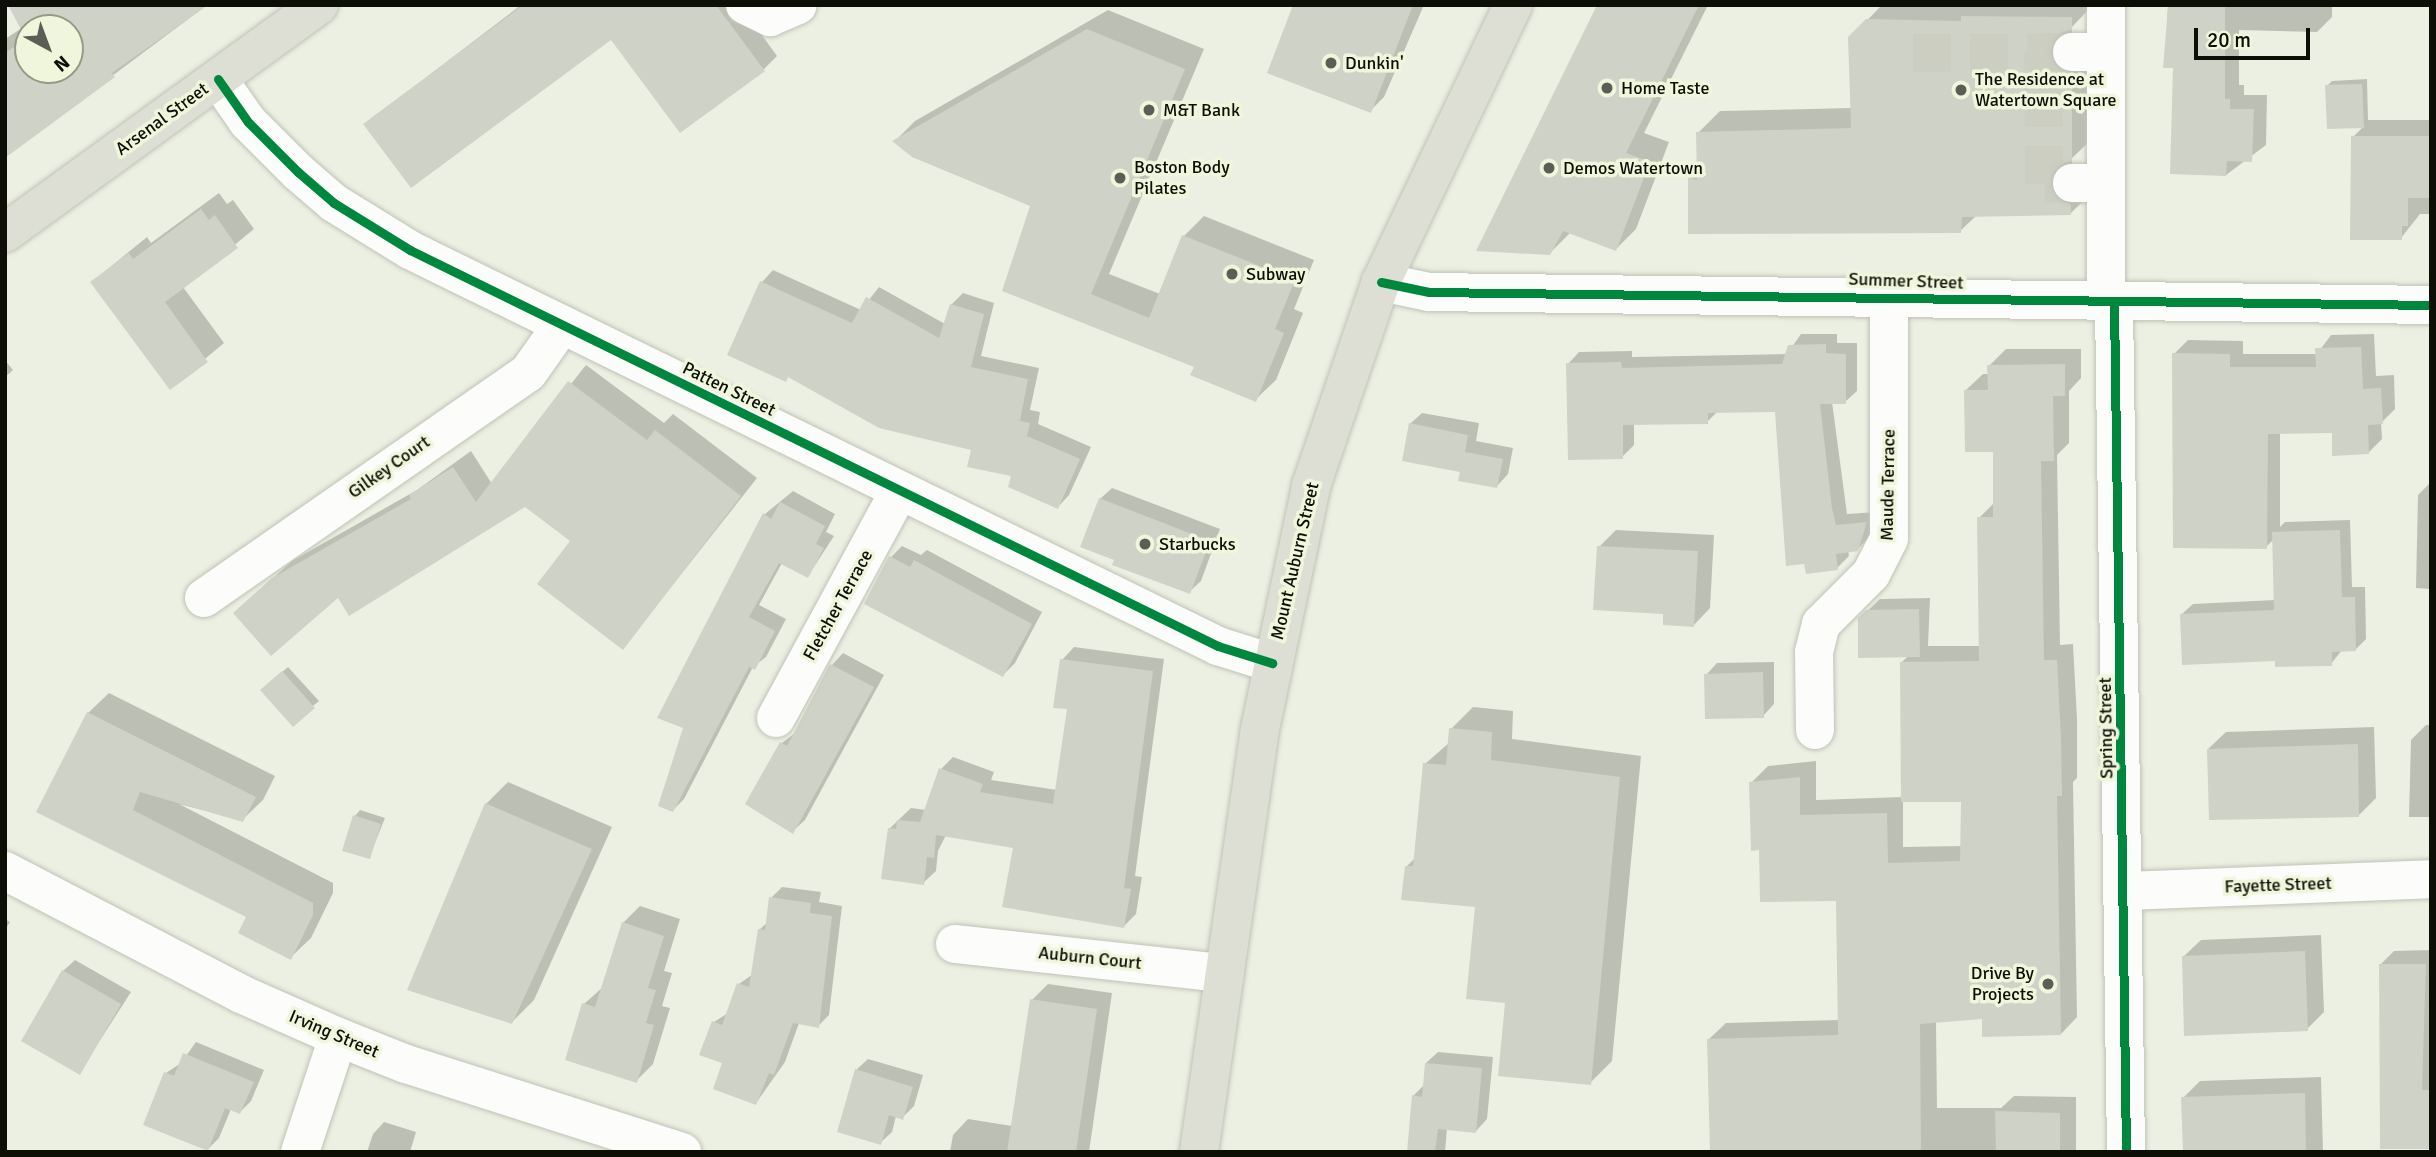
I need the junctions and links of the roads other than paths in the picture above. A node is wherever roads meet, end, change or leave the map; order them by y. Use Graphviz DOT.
graph roads {
  1 [pos="319,5"];
  2 [pos="745,5"];
  3 [pos="798,5"];
  4 [pos="1513,5"];
  5 [pos="2106,5"];
  6 [pos="218,79"];
  7 [pos="5,233"];
  8 [pos="1381,282"];
  9 [pos="1889,297"];
  10 [pos="2110,303"];
  11 [pos="2431,305"];
  12 [pos="562,325"];
  13 [pos="899,491"];
  14 [pos="204,598"];
  15 [pos="1272,663"];
  16 [pos="776,718"];
  17 [pos="1815,730"];
  18 [pos="5,871"];
  19 [pos="2431,879"];
  20 [pos="2125,891"];
  21 [pos="955,944"];
  22 [pos="1224,973"];
  23 [pos="338,1037"];
  24 [pos="300,1152"];
  25 [pos="682,1152"];
  26 [pos="1199,1152"];
  27 [pos="2126,1152"];
  1 -- 6 [label="main road, Arsenal Street"];
  2 -- 3 [label="street"];
  4 -- 8 [label="main road, Mount Auburn Street"];
  5 -- 10 [label="street, Spring Street"];
  6 -- 7 [label="main road, Arsenal Street"];
  6 -- 12 [label="street, Patten Street"];
  8 -- 9 [label="street, Summer Street"];
  8 -- 15 [label="main road, Mount Auburn Street"];
  9 -- 10 [label="street, Summer Street"];
  9 -- 17 [label="street, Maude Terrace"];
  10 -- 11 [label="street, Summer Street"];
  10 -- 20 [label="street, Spring Street"];
  12 -- 13 [label="street, Patten Street"];
  12 -- 14 [label="street, Gilkey Court"];
  13 -- 15 [label="street, Patten Street"];
  13 -- 16 [label="street, Fletcher Terrace"];
  15 -- 22 [label="main road, Mount Auburn Street"];
  18 -- 23 [label="street, Irving Street"];
  19 -- 20 [label="street, Fayette Street"];
  20 -- 27 [label="street, Spring Street"];
  21 -- 22 [label="street, Auburn Court"];
  22 -- 26 [label="main road, Mount Auburn Street"];
  23 -- 24 [label="street"];
  23 -- 25 [label="street, Irving Street"];
}
